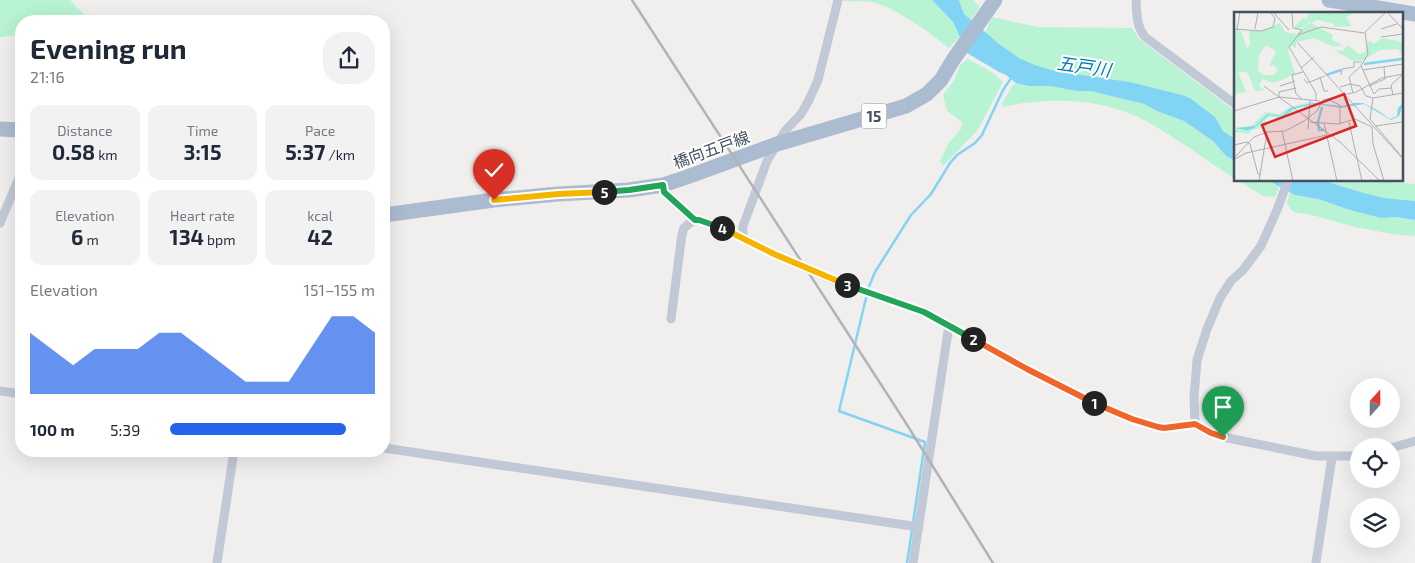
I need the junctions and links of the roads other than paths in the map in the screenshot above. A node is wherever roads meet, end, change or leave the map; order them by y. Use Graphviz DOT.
graph roads {
  1 [pos="1136,0"];
  2 [pos="1329,0"];
  3 [pos="838,2"];
  4 [pos="992,4"];
  5 [pos="1415,14"];
  6 [pos="1234,103"];
  7 [pos="0,129"];
  8 [pos="15,130"];
  9 [pos="777,144"];
  10 [pos="1288,181"];
  11 [pos="663,185"];
  12 [pos="15,187"];
  13 [pos="390,214"];
  14 [pos="695,220"];
  15 [pos="0,223"];
  16 [pos="743,238"];
  17 [pos="671,319"];
  18 [pos="949,325"];
  19 [pos="0,391"];
  20 [pos="15,393"];
  21 [pos="1195,424"];
  22 [pos="1415,441"];
  23 [pos="1400,445"];
  24 [pos="390,449"];
  25 [pos="1350,456"];
  26 [pos="233,457"];
  27 [pos="1332,457"];
  28 [pos="919,527"];
  29 [pos="218,563"];
  30 [pos="913,563"];
  31 [pos="1316,563"];
  1 -- 6 [label="street"];
  2 -- 5 [label="main road"];
  3 -- 9 [label="street"];
  4 -- 9 [label="main road, 橋向五戸線 / 15"];
  7 -- 8 [label="main road"];
  9 -- 11 [label="main road, 橋向五戸線 / 15"];
  9 -- 16 [label="street"];
  10 -- 21 [label="street"];
  11 -- 13 [label="main road, 橋向五戸線 / 15"];
  11 -- 14 [label="street"];
  12 -- 15 [label="street"];
  14 -- 16 [label="street"];
  14 -- 17 [label="street"];
  16 -- 18 [label="street"];
  18 -- 21 [label="street"];
  18 -- 28 [label="street"];
  19 -- 20 [label="street"];
  21 -- 27 [label="street"];
  22 -- 23 [label="street"];
  24 -- 28 [label="street"];
  25 -- 27 [label="street"];
  26 -- 29 [label="street"];
  27 -- 31 [label="street"];
  28 -- 30 [label="street"];
}
